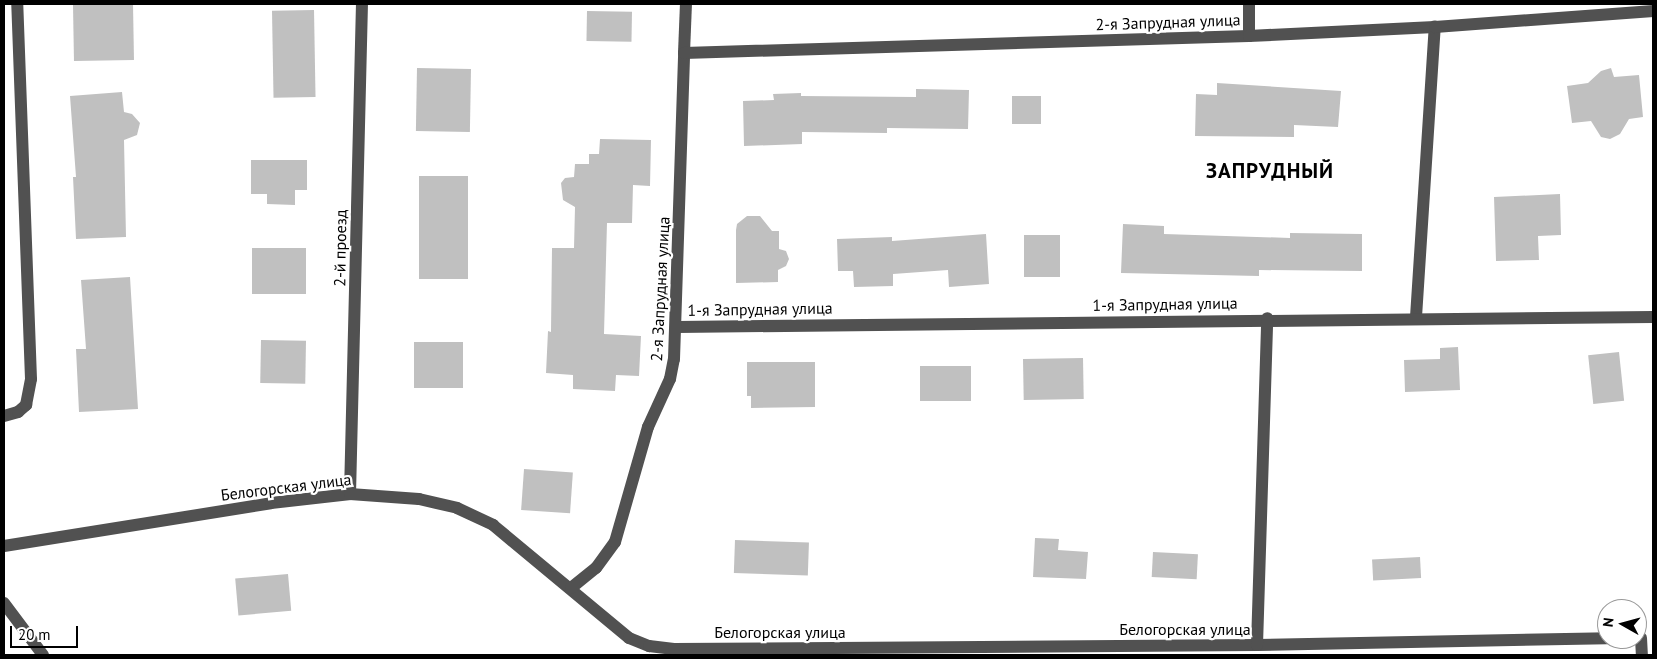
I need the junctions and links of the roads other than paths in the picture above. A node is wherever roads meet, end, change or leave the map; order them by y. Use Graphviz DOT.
graph roads {
  1 [pos="17,4"];
  2 [pos="362,4"];
  3 [pos="686,4"];
  4 [pos="1249,4"];
  5 [pos="1653,11"];
  6 [pos="1435,27"];
  7 [pos="1249,36"];
  8 [pos="684,53"];
  9 [pos="1416,317"];
  10 [pos="1653,317"];
  11 [pos="1267,318"];
  12 [pos="677,327"];
  13 [pos="4,416"];
  14 [pos="350,494"];
  15 [pos="4,546"];
  16 [pos="571,588"];
  17 [pos="4,603"];
  18 [pos="1597,638"];
  19 [pos="1257,645"];
  20 [pos="43,655"];
  1 -- 13 [label="street"];
  2 -- 14 [label="street, 2-й проезд"];
  3 -- 8 [label="street, 2-я Запрудная улица"];
  4 -- 7 [label="street"];
  5 -- 6 [label="street, 2-я Запрудная улица"];
  6 -- 7 [label="street, 2-я Запрудная улица"];
  6 -- 9 [label="street"];
  7 -- 8 [label="street, 2-я Запрудная улица"];
  8 -- 12 [label="street, 2-я Запрудная улица"];
  9 -- 10 [label="street, 1-я Запрудная улица"];
  9 -- 11 [label="street, 1-я Запрудная улица"];
  11 -- 12 [label="street, 1-я Запрудная улица"];
  11 -- 19 [label="street"];
  12 -- 16 [label="street, 2-я Запрудная улица"];
  14 -- 15 [label="street, Белогорская улица"];
  14 -- 16 [label="street, Белогорская улица"];
  16 -- 19 [label="street, Белогорская улица"];
  17 -- 20 [label="street"];
  18 -- 19 [label="street, Белогорская улица"];
}
